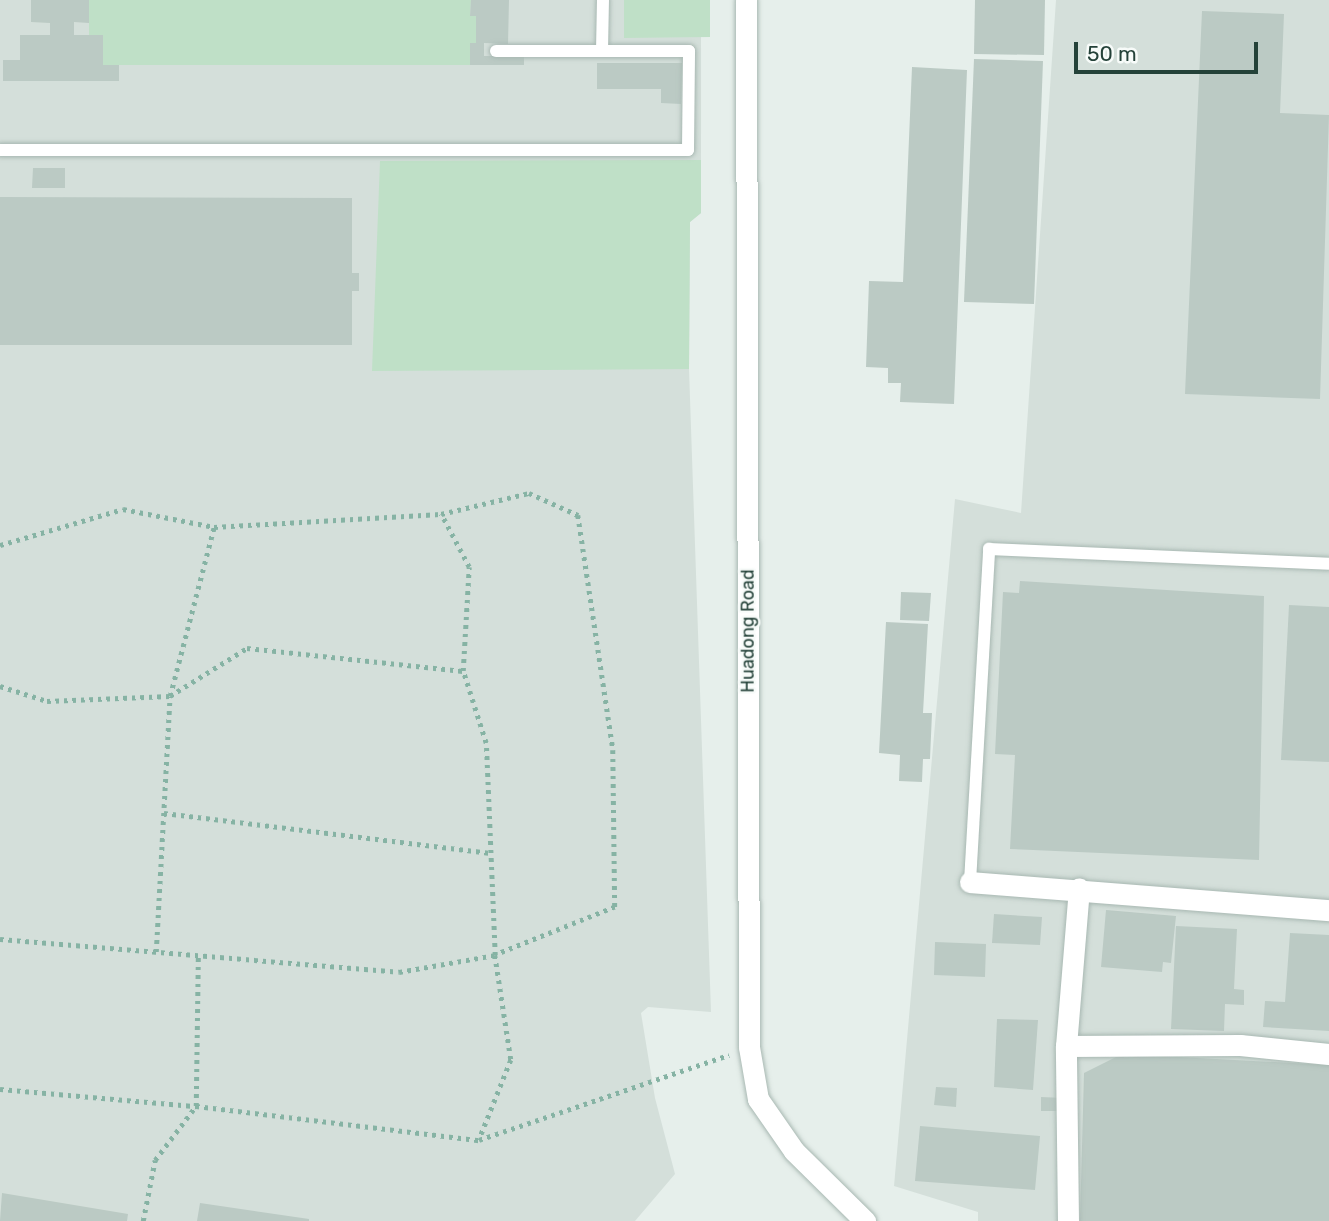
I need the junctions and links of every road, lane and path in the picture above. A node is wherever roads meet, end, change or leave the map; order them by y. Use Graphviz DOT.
graph roads {
  1 [pos="603,0"];
  2 [pos="746,0"];
  3 [pos="496,51"];
  4 [pos="602,51"];
  5 [pos="0,149"];
  6 [pos="441,514"];
  7 [pos="214,527"];
  8 [pos="1,545"];
  9 [pos="0,552"];
  10 [pos="1329,564"];
  11 [pos="463,671"];
  12 [pos="0,686"];
  13 [pos="170,696"];
  14 [pos="164,813"];
  15 [pos="491,853"];
  16 [pos="970,882"];
  17 [pos="1079,889"];
  18 [pos="1329,910"];
  19 [pos="0,939"];
  20 [pos="156,952"];
  21 [pos="198,955"];
  22 [pos="495,955"];
  23 [pos="1066,1046"];
  24 [pos="749,1047"];
  25 [pos="1329,1054"];
  26 [pos="0,1089"];
  27 [pos="196,1106"];
  28 [pos="479,1140"];
  29 [pos="143,1221"];
  30 [pos="865,1221"];
  31 [pos="1068,1221"];
  1 -- 4 [label="lane"];
  2 -- 24 [label="main road, Huadong Road"];
  3 -- 4 [label="lane"];
  4 -- 5 [label="lane"];
  6 -- 7 [label="path"];
  6 -- 11 [label="path"];
  6 -- 22 [label="path"];
  7 -- 8 [label="path"];
  7 -- 13 [label="path"];
  8 -- 9 [label="path"];
  10 -- 16 [label="lane"];
  11 -- 13 [label="path"];
  11 -- 15 [label="path"];
  12 -- 13 [label="path"];
  13 -- 14 [label="path"];
  14 -- 15 [label="path"];
  14 -- 20 [label="path"];
  15 -- 22 [label="path"];
  16 -- 17 [label="main road"];
  17 -- 18 [label="main road"];
  17 -- 23 [label="main road"];
  19 -- 20 [label="path"];
  20 -- 21 [label="path"];
  21 -- 22 [label="path"];
  21 -- 27 [label="path"];
  22 -- 28 [label="path"];
  23 -- 25 [label="main road"];
  23 -- 31 [label="main road"];
  24 -- 28 [label="path"];
  24 -- 30 [label="main road, Huadong Road"];
  26 -- 27 [label="path"];
  27 -- 28 [label="path"];
  27 -- 29 [label="path"];
}
